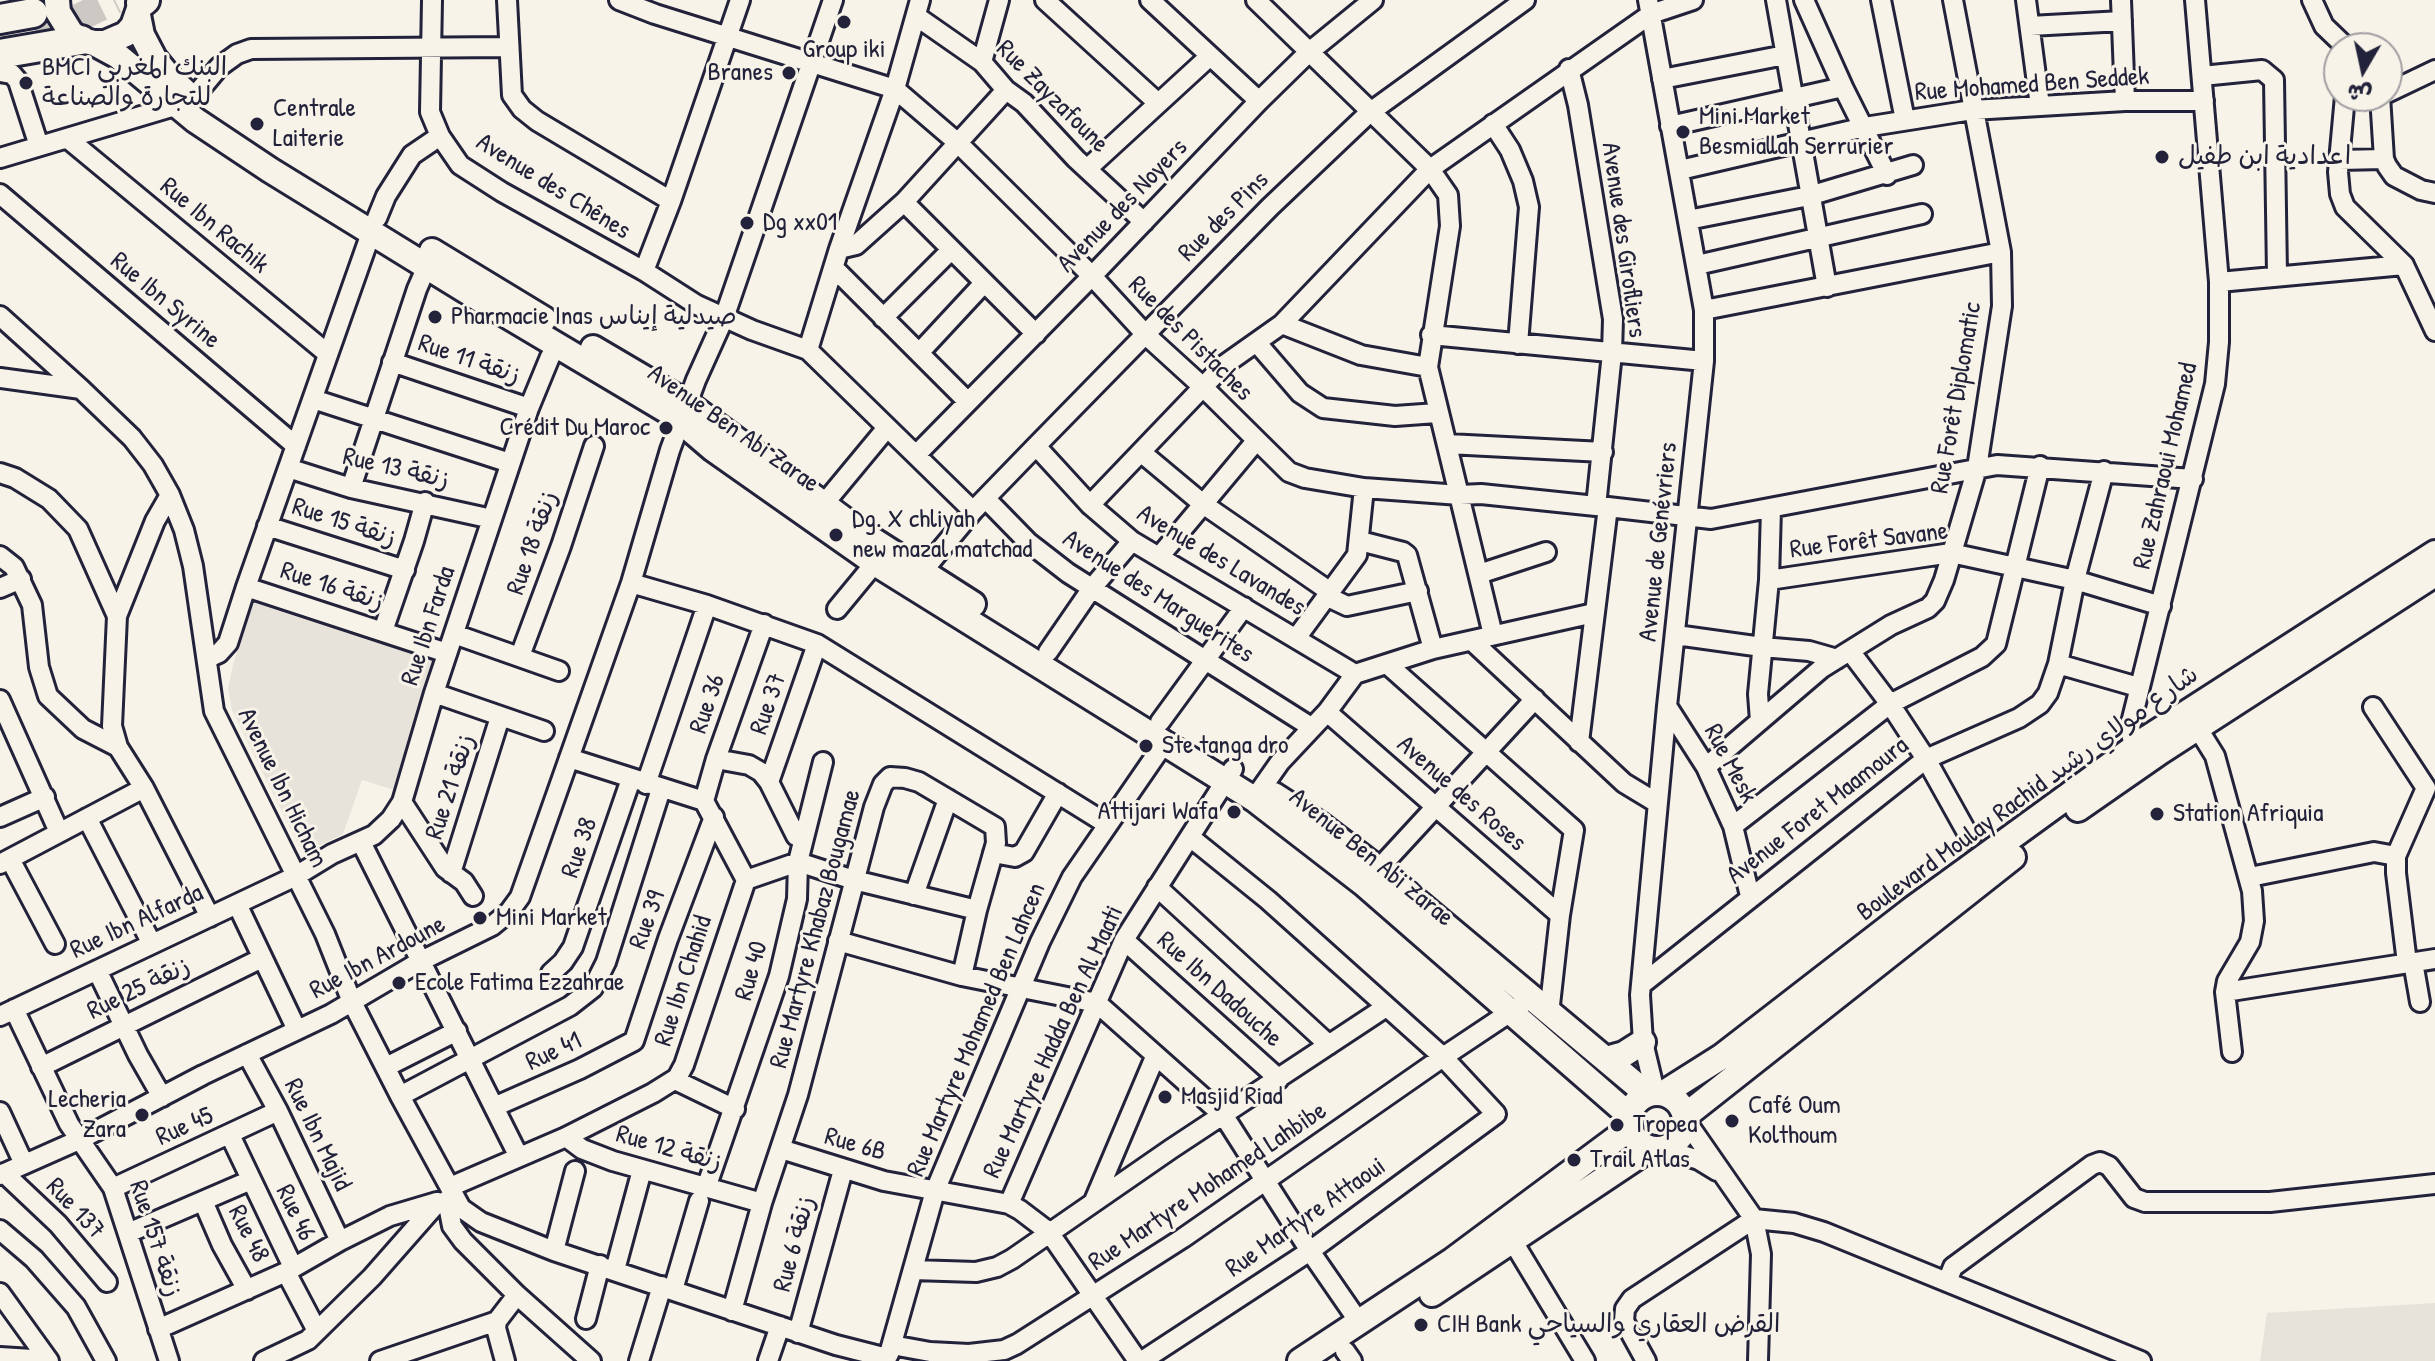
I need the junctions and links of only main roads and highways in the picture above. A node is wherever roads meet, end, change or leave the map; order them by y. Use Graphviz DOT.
graph roads {
  1 [pos="141,4"];
  2 [pos="42,15"];
  3 [pos="0,19"];
  4 [pos="0,39"];
  5 [pos="87,41"];
  6 [pos="0,54"];
  7 [pos="185,102"];
  8 [pos="374,226"];
  9 [pos="685,413"];
  10 [pos="2435,553"];
  11 [pos="2435,574"];
  12 [pos="2192,720"];
  13 [pos="1162,732"];
  14 [pos="1521,1006"];
  15 [pos="1643,1042"];
  16 [pos="1606,1059"];
  17 [pos="1655,1093"];
  18 [pos="1686,1118"];
  19 [pos="1629,1122"];
  20 [pos="1656,1149"];
  21 [pos="1342,1358"];
  22 [pos="1300,1361"];
  1 -- 5 [label="main road"];
  1 -- 7 [label="main road, Avenue Ben Abi Zarae"];
  2 -- 3 [label="highway"];
  2 -- 4 [label="highway"];
  2 -- 5 [label="main road"];
  5 -- 6 [label="highway"];
  5 -- 7 [label="main road, Avenue Ben Abi Zarae"];
  7 -- 8 [label="main road, Avenue Ben Abi Zarae"];
  8 -- 9 [label="main road, Avenue Ben Abi Zarae"];
  8 -- 9 [label="main road, Avenue Ben Abi Zarae"];
  9 -- 13 [label="main road, Avenue Ben Abi Zarae"];
  9 -- 13 [label="main road, Avenue Ben Abi Zarae"];
  10 -- 12 [label="main road, Boulevard Moulay Rachid شارع مولاي رشيد"];
  11 -- 12 [label="main road, Boulevard Moulay Rachid شارع مولاي رشيد"];
  12 -- 17 [label="main road, Boulevard Moulay Rachid شارع مولاي رشيد"];
  12 -- 18 [label="main road, Boulevard Moulay Rachid شارع مولاي رشيد"];
  13 -- 14 [label="main road, Avenue Ben Abi Zarae"];
  14 -- 16 [label="main road, Avenue Ben Abi Zarae"];
  14 -- 19 [label="main road, Avenue Ben Abi Zarae"];
  15 -- 16 [label="main road"];
  16 -- 17 [label="main road, Avenue Ben Abi Zarae"];
  17 -- 18 [label="main road"];
  17 -- 19 [label="main road"];
  18 -- 20 [label="main road"];
  19 -- 20 [label="main road"];
  19 -- 22 [label="main road"];
  20 -- 21 [label="main road"];
}
